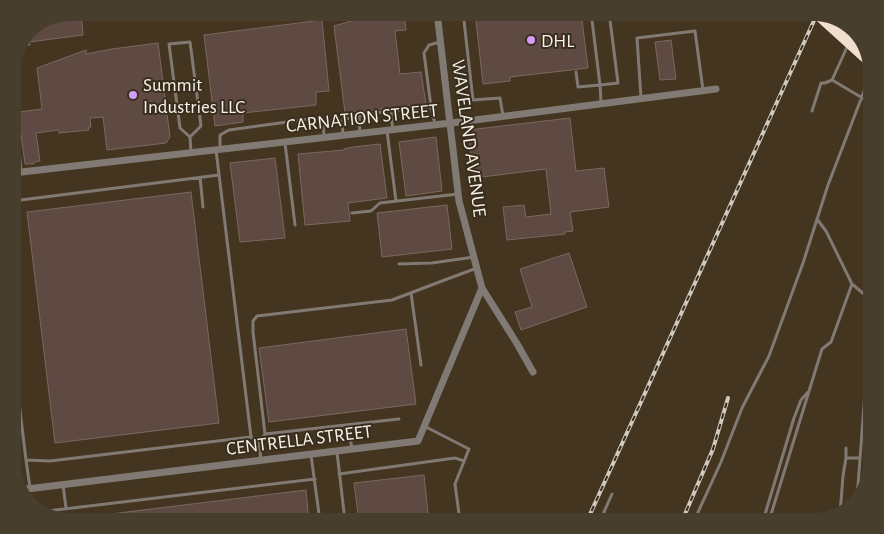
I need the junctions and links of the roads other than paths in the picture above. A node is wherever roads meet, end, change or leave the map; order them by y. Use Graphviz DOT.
graph roads {
  1 [pos="438,21"];
  2 [pos="464,21"];
  3 [pos="592,21"];
  4 [pos="610,21"];
  5 [pos="828,24"];
  6 [pos="851,38"];
  7 [pos="440,42"];
  8 [pos="859,51"];
  9 [pos="576,72"];
  10 [pos="832,80"];
  11 [pos="600,85"];
  12 [pos="716,89"];
  13 [pos="703,91"];
  14 [pos="862,97"];
  15 [pos="641,99"];
  16 [pos="601,104"];
  17 [pos="431,107"];
  18 [pos="812,111"];
  19 [pos="392,112"];
  20 [pos="359,116"];
  21 [pos="504,116"];
  22 [pos="451,123"];
  23 [pos="436,125"];
  24 [pos="390,130"];
  25 [pos="360,134"];
  26 [pos="343,136"];
  27 [pos="190,137"];
  28 [pos="325,138"];
  29 [pos="285,142"];
  30 [pos="218,150"];
  31 [pos="191,153"];
  32 [pos="21,164"];
  33 [pos="22,172"];
  34 [pos="219,175"];
  35 [pos="200,177"];
  36 [pos="458,194"];
  37 [pos="21,199"];
  38 [pos="396,201"];
  39 [pos="203,207"];
  40 [pos="352,213"];
  41 [pos="817,219"];
  42 [pos="295,225"];
  43 [pos="474,257"];
  44 [pos="399,264"];
  45 [pos="477,268"];
  46 [pos="852,284"];
  47 [pos="482,288"];
  48 [pos="411,293"];
  49 [pos="863,293"];
  50 [pos="421,365"];
  51 [pos="533,372"];
  52 [pos="809,392"];
  53 [pos="21,419"];
  54 [pos="398,419"];
  55 [pos="863,421"];
  56 [pos="348,425"];
  57 [pos="424,426"];
  58 [pos="265,434"];
  59 [pos="251,437"];
  60 [pos="259,444"];
  61 [pos="846,448"];
  62 [pos="352,449"];
  63 [pos="336,451"];
  64 [pos="311,454"];
  65 [pos="846,458"];
  66 [pos="860,458"];
  67 [pos="26,460"];
  68 [pos="261,460"];
  69 [pos="464,461"];
  70 [pos="339,474"];
  71 [pos="315,479"];
  72 [pos="62,484"];
  73 [pos="858,484"];
  74 [pos="30,488"];
  75 [pos="612,494"];
  76 [pos="841,505"];
  77 [pos="66,508"];
  78 [pos="54,510"];
  79 [pos="319,513"];
  80 [pos="344,513"];
  81 [pos="459,513"];
  82 [pos="604,513"];
  83 [pos="698,513"];
  84 [pos="765,513"];
  85 [pos="773,513"];
  1 -- 7 [label="street, WAVELAND AVENUE"];
  2 -- 21 [label="lane"];
  3 -- 11 [label="lane"];
  4 -- 11 [label="lane"];
  5 -- 8 [label="highway, bridge"];
  6 -- 10 [label="lane"];
  7 -- 17 [label="lane"];
  7 -- 22 [label="street, WAVELAND AVENUE"];
  9 -- 11 [label="lane"];
  10 -- 14 [label="lane"];
  10 -- 18 [label="lane"];
  11 -- 16 [label="lane"];
  12 -- 13 [label="street, CARNATION STREET"];
  13 -- 15 [label="street, CARNATION STREET"];
  13 -- 15 [label="lane"];
  14 -- 41 [label="lane"];
  15 -- 16 [label="street, CARNATION STREET"];
  16 -- 21 [label="street, CARNATION STREET"];
  17 -- 19 [label="lane"];
  17 -- 23 [label="lane"];
  19 -- 20 [label="lane"];
  19 -- 24 [label="lane"];
  20 -- 25 [label="lane"];
  20 -- 26 [label="lane"];
  21 -- 22 [label="street, CARNATION STREET"];
  22 -- 23 [label="street, CARNATION STREET"];
  22 -- 36 [label="street, WAVELAND AVENUE"];
  23 -- 24 [label="street, CARNATION STREET"];
  24 -- 25 [label="street, CARNATION STREET"];
  24 -- 38 [label="lane"];
  25 -- 26 [label="street, CARNATION STREET"];
  26 -- 28 [label="street, CARNATION STREET"];
  27 -- 27 [label="lane"];
  27 -- 31 [label="lane"];
  28 -- 29 [label="street, CARNATION STREET"];
  28 -- 30 [label="lane"];
  29 -- 30 [label="street, CARNATION STREET"];
  29 -- 42 [label="lane"];
  30 -- 31 [label="street, CARNATION STREET"];
  30 -- 34 [label="lane"];
  31 -- 33 [label="street, CARNATION STREET"];
  32 -- 33 [label="lane"];
  34 -- 35 [label="lane"];
  34 -- 59 [label="lane"];
  35 -- 37 [label="lane"];
  35 -- 39 [label="lane"];
  36 -- 38 [label="lane"];
  36 -- 43 [label="street, WAVELAND AVENUE"];
  38 -- 40 [label="lane"];
  41 -- 46 [label="lane"];
  41 -- 83 [label="lane"];
  43 -- 44 [label="lane"];
  43 -- 45 [label="street, WAVELAND AVENUE"];
  45 -- 47 [label="street, WAVELAND AVENUE"];
  45 -- 48 [label="lane"];
  46 -- 49 [label="lane"];
  46 -- 52 [label="lane"];
  47 -- 51 [label="street, WAVELAND AVENUE"];
  47 -- 57 [label="street, CENTRELLA STREET"];
  48 -- 50 [label="lane"];
  48 -- 58 [label="lane"];
  52 -- 84 [label="lane"];
  52 -- 85 [label="lane"];
  53 -- 67 [label="lane"];
  54 -- 56 [label="lane"];
  55 -- 66 [label="lane"];
  56 -- 58 [label="lane"];
  56 -- 62 [label="lane"];
  57 -- 62 [label="street, CENTRELLA STREET"];
  57 -- 69 [label="lane"];
  58 -- 60 [label="lane"];
  59 -- 60 [label="lane"];
  59 -- 67 [label="lane"];
  60 -- 68 [label="lane"];
  61 -- 65 [label="lane"];
  62 -- 63 [label="street, CENTRELLA STREET"];
  63 -- 64 [label="street, CENTRELLA STREET"];
  63 -- 70 [label="lane"];
  64 -- 68 [label="street, CENTRELLA STREET"];
  64 -- 71 [label="lane"];
  65 -- 66 [label="lane"];
  65 -- 76 [label="lane"];
  66 -- 73 [label="lane"];
  67 -- 74 [label="lane"];
  68 -- 72 [label="street, CENTRELLA STREET"];
  69 -- 70 [label="lane"];
  69 -- 81 [label="lane"];
  70 -- 80 [label="lane"];
  71 -- 77 [label="lane"];
  71 -- 79 [label="lane"];
  72 -- 74 [label="street, CENTRELLA STREET"];
  72 -- 77 [label="lane"];
  75 -- 82 [label="lane"];
  77 -- 78 [label="lane"];
}
